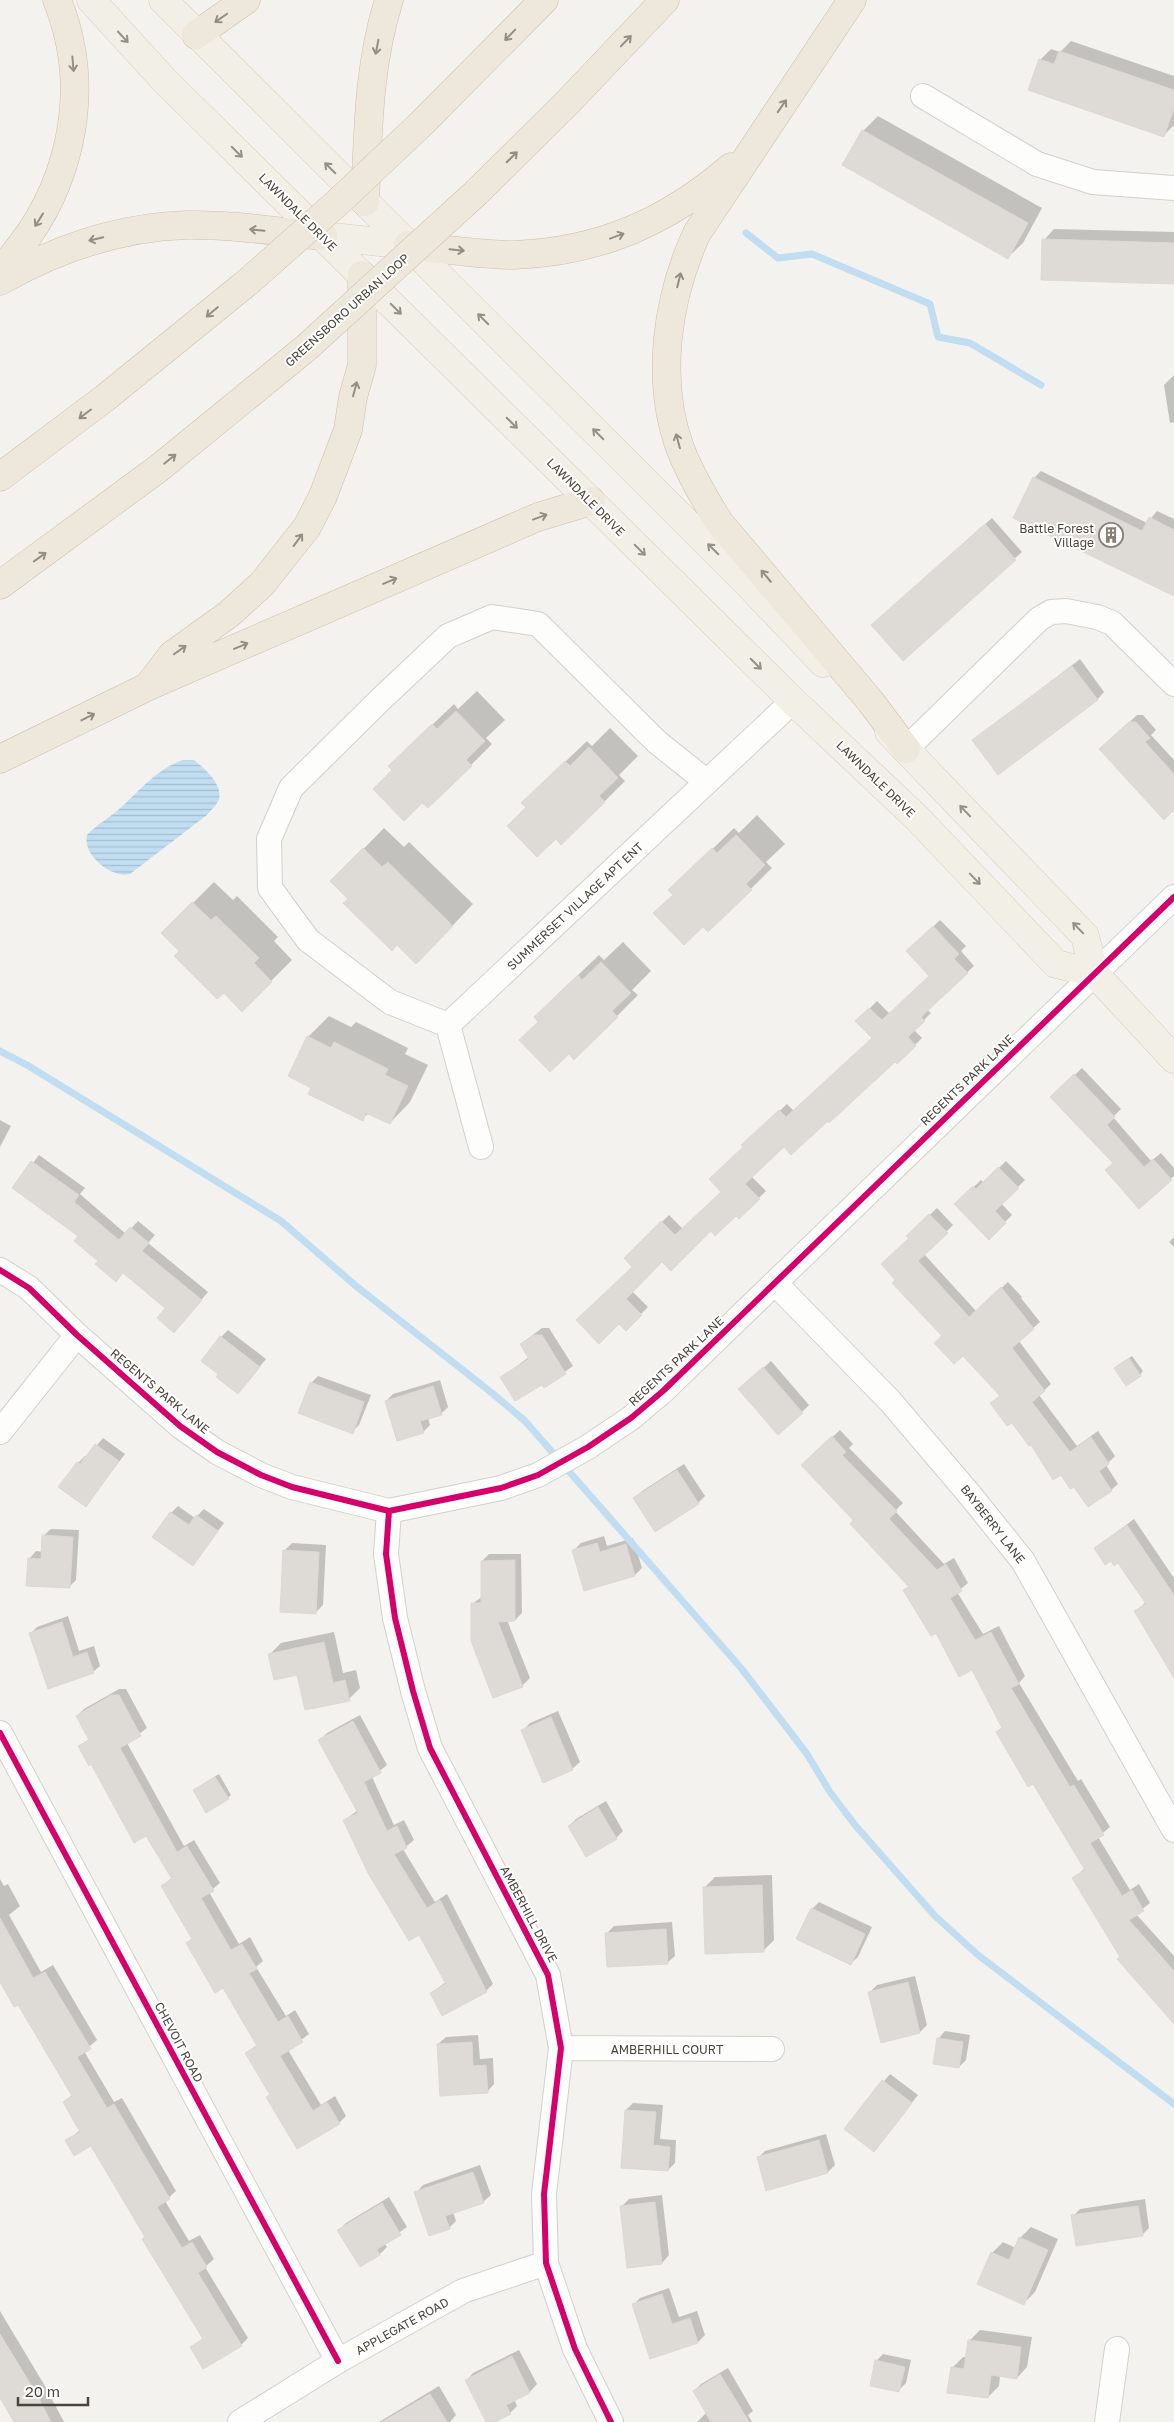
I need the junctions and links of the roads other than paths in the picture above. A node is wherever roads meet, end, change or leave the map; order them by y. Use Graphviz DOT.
graph roads {
  1 [pos="57,0"];
  2 [pos="91,0"];
  3 [pos="163,0"];
  4 [pos="246,0"];
  5 [pos="389,0"];
  6 [pos="544,0"];
  7 [pos="664,0"];
  8 [pos="852,0"];
  9 [pos="196,35"];
  10 [pos="923,96"];
  11 [pos="754,145"];
  12 [pos="1174,188"];
  13 [pos="365,202"];
  14 [pos="323,236"];
  15 [pos="363,240"];
  16 [pos="408,245"];
  17 [pos="0,270"];
  18 [pos="362,275"];
  19 [pos="0,281"];
  20 [pos="0,477"];
  21 [pos="591,501"];
  22 [pos="0,585"];
  23 [pos="1174,684"];
  24 [pos="148,686"];
  25 [pos="793,700"];
  26 [pos="906,750"];
  27 [pos="0,759"];
  28 [pos="707,782"];
  29 [pos="1174,897"];
  30 [pos="1094,973"];
  31 [pos="448,1025"];
  32 [pos="1174,1059"];
  33 [pos="481,1147"];
  34 [pos="0,1270"];
  35 [pos="775,1283"];
  36 [pos="78,1335"];
  37 [pos="0,1432"];
  38 [pos="389,1511"];
  39 [pos="0,1732"];
  40 [pos="1174,1830"];
  41 [pos="561,2048"];
  42 [pos="772,2050"];
  43 [pos="546,2263"];
  44 [pos="1117,2349"];
  45 [pos="338,2361"];
  46 [pos="240,2422"];
  47 [pos="611,2422"];
  48 [pos="1107,2422"];
  1 -- 17 [label="highway, one-way"];
  2 -- 14 [label="main road, LAWNDALE DRIVE, one-way"];
  3 -- 9 [label="main road"];
  4 -- 9 [label="highway, one-way"];
  5 -- 13 [label="highway, one-way"];
  6 -- 20 [label="highway, one-way, bridge"];
  22 -- 7 [label="highway, GREENSBORO URBAN LOOP, one-way, bridge"];
  11 -- 8 [label="highway, one-way"];
  13 -- 9 [label="main road, one-way"];
  10 -- 12 [label="street"];
  16 -- 11 [label="highway, one-way"];
  26 -- 11 [label="highway, one-way"];
  13 -- 15 [label="main road"];
  13 -- 16 [label="main road"];
  14 -- 15 [label="main road"];
  14 -- 18 [label="main road, LAWNDALE DRIVE"];
  14 -- 19 [label="highway, one-way"];
  15 -- 16 [label="main road"];
  15 -- 18 [label="main road"];
  26 -- 16 [label="main road, one-way"];
  18 -- 21 [label="main road, LAWNDALE DRIVE, one-way"];
  24 -- 18 [label="highway, one-way"];
  24 -- 21 [label="highway, one-way"];
  21 -- 25 [label="main road, LAWNDALE DRIVE, one-way"];
  23 -- 26 [label="street"];
  27 -- 24 [label="highway, one-way"];
  25 -- 28 [label="street, SUMMERSET VILLAGE APT ENT"];
  25 -- 30 [label="main road, LAWNDALE DRIVE, one-way"];
  30 -- 26 [label="main road, one-way"];
  28 -- 31 [label="street, SUMMERSET VILLAGE APT ENT"];
  28 -- 31 [label="street"];
  29 -- 30 [label="street, REGENTS PARK LANE"];
  30 -- 32 [label="main road"];
  30 -- 35 [label="street, REGENTS PARK LANE"];
  31 -- 33 [label="street"];
  34 -- 36 [label="street, REGENTS PARK LANE"];
  35 -- 38 [label="street, REGENTS PARK LANE"];
  35 -- 40 [label="street, BAYBERRY LANE"];
  36 -- 37 [label="street"];
  36 -- 38 [label="street, REGENTS PARK LANE"];
  38 -- 41 [label="street, AMBERHILL DRIVE"];
  39 -- 45 [label="street, CHEVOIT ROAD"];
  41 -- 42 [label="street, AMBERHILL COURT"];
  41 -- 43 [label="street, AMBERHILL DRIVE"];
  43 -- 45 [label="street, APPLEGATE ROAD"];
  43 -- 47 [label="street, AMBERHILL DRIVE"];
  44 -- 48 [label="street"];
  45 -- 46 [label="street, APPLEGATE ROAD"];
}
